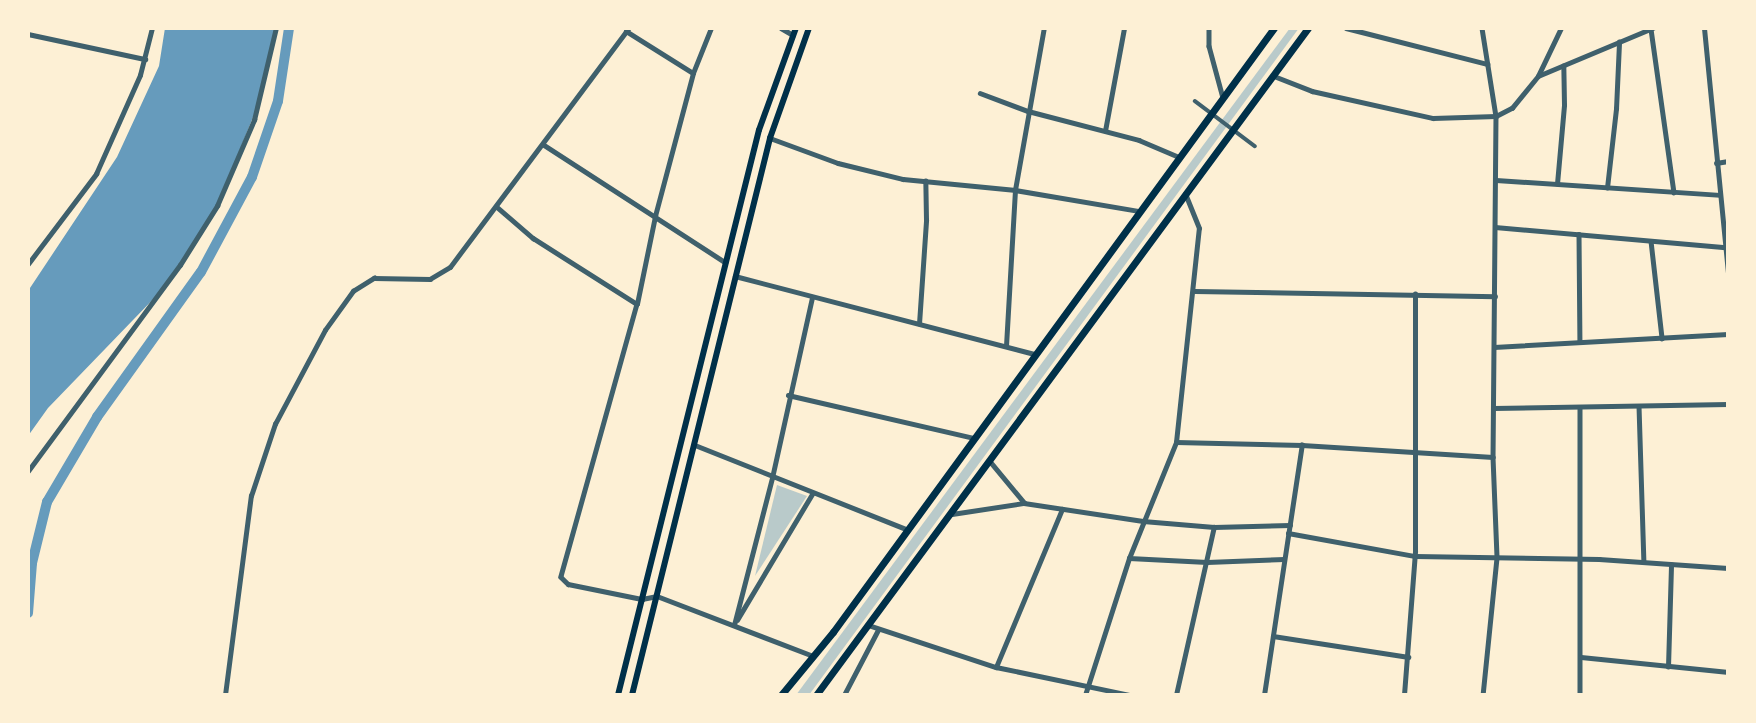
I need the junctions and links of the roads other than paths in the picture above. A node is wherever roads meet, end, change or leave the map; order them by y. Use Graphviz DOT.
graph roads {
  1 [pos="152,28"];
  2 [pos="276,28"];
  3 [pos="711,28"];
  4 [pos="781,28"];
  5 [pos="796,28"];
  6 [pos="809,28"];
  7 [pos="1124,28"];
  8 [pos="1209,28"];
  9 [pos="1274,28"];
  10 [pos="1308,28"];
  11 [pos="1346,28"];
  12 [pos="1482,28"];
  13 [pos="1561,28"];
  14 [pos="1704,28"];
  15 [pos="1042,29"];
  16 [pos="1653,29"];
  17 [pos="628,30"];
  18 [pos="28,34"];
  19 [pos="794,36"];
  20 [pos="1619,43"];
  21 [pos="145,59"];
  22 [pos="1488,64"];
  23 [pos="1563,66"];
  24 [pos="693,73"];
  25 [pos="1274,76"];
  26 [pos="1538,76"];
  27 [pos="980,93"];
  28 [pos="1223,98"];
  29 [pos="1195,101"];
  30 [pos="1028,111"];
  31 [pos="1496,116"];
  32 [pos="1105,131"];
  33 [pos="770,138"];
  34 [pos="544,145"];
  35 [pos="1255,146"];
  36 [pos="1179,157"];
  37 [pos="1728,161"];
  38 [pos="1716,163"];
  39 [pos="1496,180"];
  40 [pos="925,181"];
  41 [pos="1557,184"];
  42 [pos="1607,188"];
  43 [pos="1015,190"];
  44 [pos="1674,192"];
  45 [pos="1185,194"];
  46 [pos="1719,195"];
  47 [pos="496,207"];
  48 [pos="1140,211"];
  49 [pos="655,216"];
  50 [pos="1495,227"];
  51 [pos="1579,234"];
  52 [pos="1726,238"];
  53 [pos="1651,241"];
  54 [pos="1725,247"];
  55 [pos="726,262"];
  56 [pos="28,264"];
  57 [pos="1728,273"];
  58 [pos="735,276"];
  59 [pos="1195,291"];
  60 [pos="1415,294"];
  61 [pos="1494,296"];
  62 [pos="812,297"];
  63 [pos="636,304"];
  64 [pos="919,324"];
  65 [pos="1728,334"];
  66 [pos="1662,338"];
  67 [pos="1580,342"];
  68 [pos="1006,346"];
  69 [pos="1494,347"];
  70 [pos="1036,354"];
  71 [pos="788,395"];
  72 [pos="1728,404"];
  73 [pos="1639,406"];
  74 [pos="1580,407"];
  75 [pos="1494,408"];
  76 [pos="974,438"];
  77 [pos="1177,442"];
  78 [pos="695,445"];
  79 [pos="1302,445"];
  80 [pos="1415,452"];
  81 [pos="1493,457"];
  82 [pos="990,463"];
  83 [pos="28,471"];
  84 [pos="772,478"];
  85 [pos="812,494"];
  86 [pos="1024,503"];
  87 [pos="1062,509"];
  88 [pos="952,514"];
  89 [pos="1143,521"];
  90 [pos="1290,525"];
  91 [pos="1214,527"];
  92 [pos="906,529"];
  93 [pos="1288,533"];
  94 [pos="1415,555"];
  95 [pos="1129,558"];
  96 [pos="1497,558"];
  97 [pos="1284,559"];
  98 [pos="1581,559"];
  99 [pos="1207,562"];
  100 [pos="1644,562"];
  101 [pos="1671,565"];
  102 [pos="1728,568"];
  103 [pos="657,596"];
  104 [pos="642,599"];
  105 [pos="734,625"];
  106 [pos="868,625"];
  107 [pos="878,630"];
  108 [pos="1273,636"];
  109 [pos="813,656"];
  110 [pos="1408,657"];
  111 [pos="1581,657"];
  112 [pos="996,667"];
  113 [pos="1668,667"];
  114 [pos="1728,673"];
  115 [pos="1086,692"];
  116 [pos="225,695"];
  117 [pos="618,695"];
  118 [pos="632,695"];
  119 [pos="781,695"];
  120 [pos="816,695"];
  121 [pos="844,695"];
  122 [pos="1130,695"];
  123 [pos="1176,695"];
  124 [pos="1264,695"];
  125 [pos="1404,695"];
  126 [pos="1483,695"];
  127 [pos="1580,695"];
  1 -- 21 [label="street"];
  2 -- 83 [label="street"];
  3 -- 24 [label="street"];
  4 -- 19 [label="street"];
  5 -- 19 [label="main road"];
  6 -- 33 [label="main road"];
  7 -- 32 [label="street"];
  8 -- 28 [label="street"];
  9 -- 28 [label="highway"];
  10 -- 25 [label="highway"];
  11 -- 22 [label="street"];
  12 -- 22 [label="street"];
  13 -- 26 [label="street"];
  14 -- 38 [label="street"];
  15 -- 30 [label="street"];
  16 -- 20 [label="street"];
  16 -- 44 [label="street"];
  17 -- 24 [label="street"];
  17 -- 34 [label="street"];
  18 -- 21 [label="street"];
  19 -- 55 [label="main road"];
  20 -- 23 [label="street"];
  20 -- 42 [label="street"];
  21 -- 56 [label="street"];
  22 -- 31 [label="street"];
  23 -- 26 [label="street"];
  23 -- 41 [label="street"];
  24 -- 49 [label="street"];
  25 -- 31 [label="street"];
  25 -- 45 [label="highway"];
  26 -- 31 [label="street"];
  27 -- 30 [label="street"];
  28 -- 36 [label="highway"];
  29 -- 35 [label="street"];
  30 -- 32 [label="street"];
  30 -- 43 [label="street"];
  31 -- 39 [label="street"];
  32 -- 36 [label="street"];
  33 -- 40 [label="street"];
  33 -- 58 [label="main road"];
  34 -- 47 [label="street"];
  34 -- 49 [label="street"];
  36 -- 48 [label="highway"];
  37 -- 38 [label="street"];
  38 -- 46 [label="street"];
  39 -- 41 [label="street"];
  39 -- 50 [label="street"];
  40 -- 43 [label="street"];
  40 -- 64 [label="street"];
  41 -- 42 [label="street"];
  42 -- 44 [label="street"];
  43 -- 48 [label="street"];
  43 -- 68 [label="street"];
  44 -- 46 [label="street"];
  45 -- 59 [label="street"];
  45 -- 82 [label="highway"];
  46 -- 52 [label="street"];
  47 -- 63 [label="street"];
  47 -- 116 [label="street"];
  48 -- 70 [label="highway"];
  49 -- 55 [label="street"];
  49 -- 63 [label="street"];
  50 -- 51 [label="street"];
  50 -- 61 [label="street"];
  51 -- 53 [label="street"];
  51 -- 67 [label="street"];
  52 -- 54 [label="street"];
  53 -- 54 [label="street"];
  53 -- 66 [label="street"];
  54 -- 57 [label="street"];
  55 -- 104 [label="main road"];
  58 -- 62 [label="street"];
  58 -- 78 [label="main road"];
  59 -- 60 [label="street"];
  59 -- 77 [label="street"];
  60 -- 61 [label="street"];
  60 -- 80 [label="street"];
  61 -- 69 [label="street"];
  62 -- 64 [label="street"];
  62 -- 71 [label="street"];
  63 -- 104 [label="street"];
  64 -- 68 [label="street"];
  65 -- 66 [label="street"];
  66 -- 67 [label="street"];
  67 -- 69 [label="street"];
  68 -- 70 [label="street"];
  69 -- 75 [label="street"];
  70 -- 76 [label="highway"];
  71 -- 76 [label="street"];
  71 -- 84 [label="street"];
  72 -- 73 [label="street"];
  73 -- 74 [label="street"];
  73 -- 100 [label="street"];
  74 -- 75 [label="street"];
  74 -- 98 [label="street"];
  75 -- 81 [label="street"];
  76 -- 92 [label="highway"];
  77 -- 79 [label="street"];
  77 -- 89 [label="street"];
  78 -- 84 [label="street"];
  78 -- 103 [label="main road"];
  79 -- 80 [label="street"];
  79 -- 90 [label="street"];
  80 -- 81 [label="street"];
  80 -- 94 [label="street"];
  81 -- 96 [label="street"];
  82 -- 86 [label="street"];
  82 -- 88 [label="highway"];
  84 -- 85 [label="street"];
  84 -- 105 [label="street"];
  85 -- 92 [label="street"];
  85 -- 105 [label="street"];
  86 -- 87 [label="street"];
  86 -- 88 [label="street"];
  87 -- 89 [label="street"];
  87 -- 112 [label="street"];
  88 -- 106 [label="highway"];
  89 -- 91 [label="street"];
  89 -- 95 [label="street"];
  90 -- 91 [label="street"];
  90 -- 93 [label="street"];
  91 -- 99 [label="street"];
  92 -- 109 [label="highway"];
  93 -- 94 [label="street"];
  93 -- 97 [label="street"];
  94 -- 96 [label="street"];
  94 -- 110 [label="street"];
  95 -- 99 [label="street"];
  95 -- 115 [label="street"];
  96 -- 98 [label="street"];
  96 -- 126 [label="street"];
  97 -- 99 [label="street"];
  97 -- 108 [label="street"];
  98 -- 100 [label="street"];
  98 -- 111 [label="street"];
  99 -- 123 [label="street"];
  100 -- 101 [label="street"];
  101 -- 102 [label="street"];
  101 -- 113 [label="street"];
  103 -- 104 [label="street"];
  103 -- 105 [label="street"];
  103 -- 118 [label="main road"];
  104 -- 117 [label="main road"];
  105 -- 109 [label="street"];
  106 -- 107 [label="street"];
  106 -- 120 [label="highway"];
  107 -- 112 [label="street"];
  107 -- 121 [label="street"];
  108 -- 110 [label="street"];
  108 -- 124 [label="street"];
  109 -- 119 [label="highway"];
  110 -- 125 [label="street"];
  111 -- 113 [label="street"];
  111 -- 127 [label="street"];
  112 -- 115 [label="street"];
  113 -- 114 [label="street"];
  115 -- 122 [label="street"];
}
